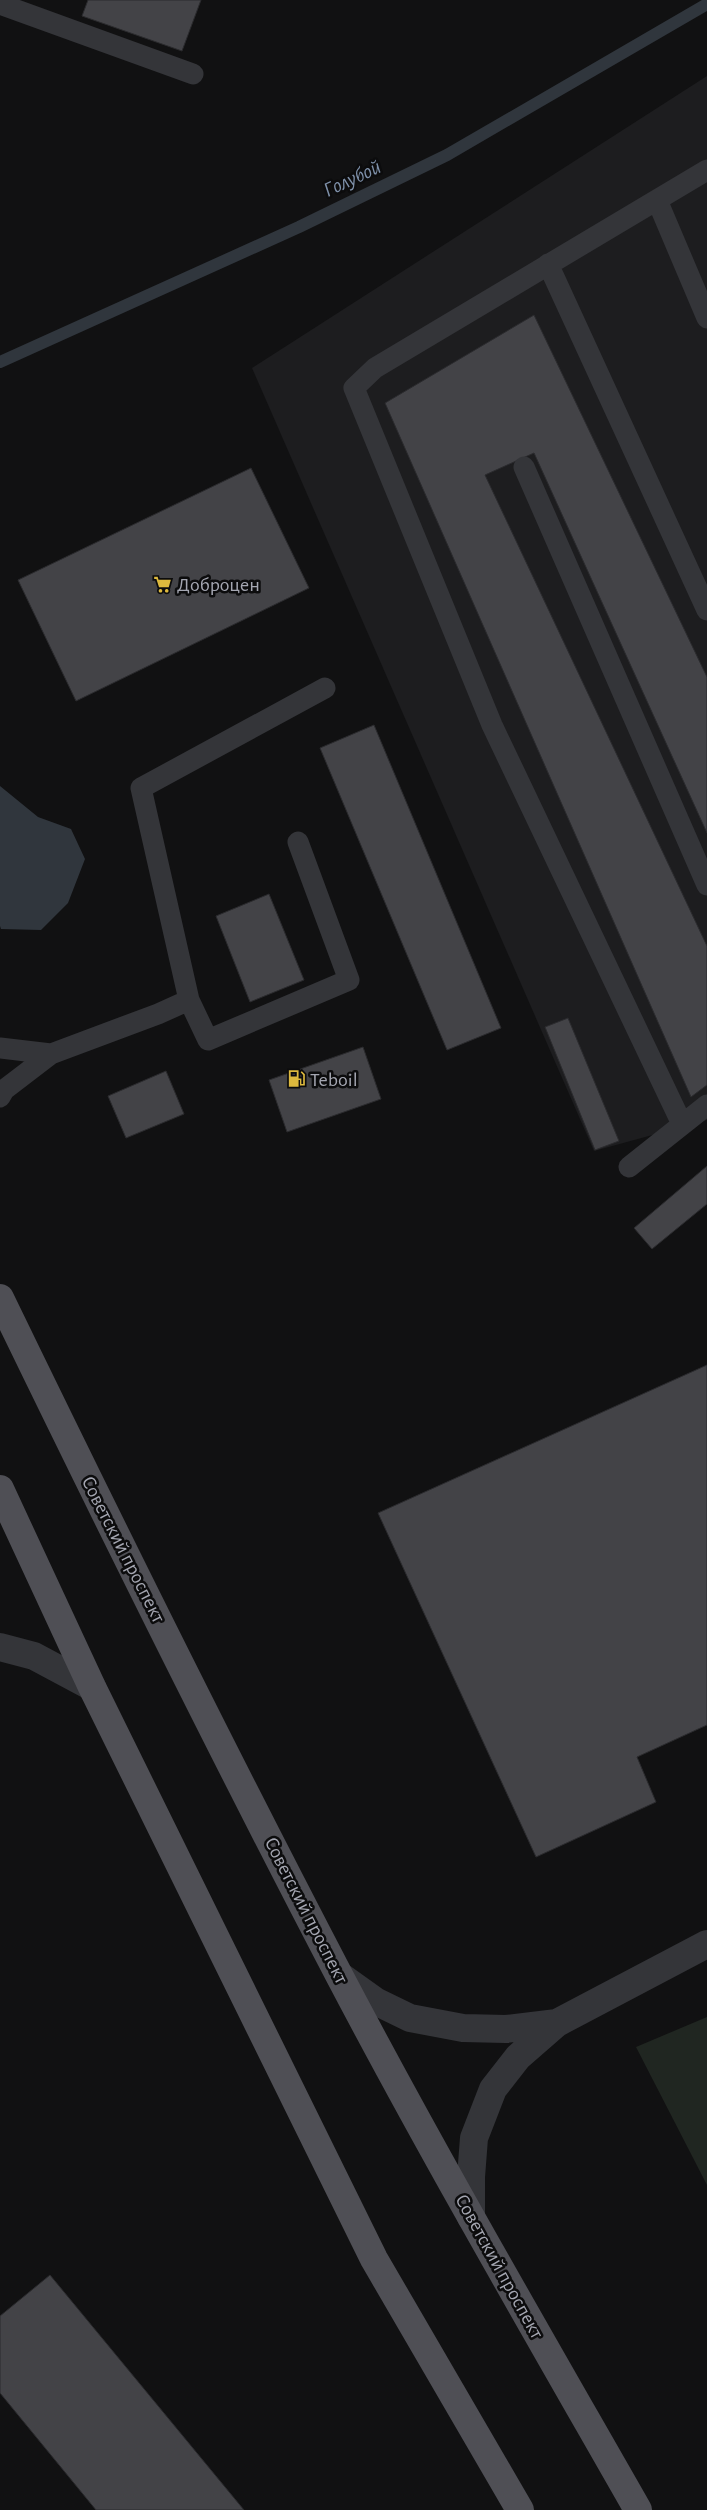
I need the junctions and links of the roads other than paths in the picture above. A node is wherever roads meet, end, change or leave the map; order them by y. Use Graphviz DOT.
graph roads {
  1 [pos="0,4"];
  2 [pos="193,74"];
  3 [pos="707,170"];
  4 [pos="657,200"];
  5 [pos="548,264"];
  6 [pos="707,318"];
  7 [pos="524,467"];
  8 [pos="707,610"];
  9 [pos="326,688"];
  10 [pos="298,842"];
  11 [pos="707,885"];
  12 [pos="189,1000"];
  13 [pos="0,1048"];
  14 [pos="51,1054"];
  15 [pos="0,1097"];
  16 [pos="707,1105"];
  17 [pos="682,1124"];
  18 [pos="629,1167"];
  19 [pos="0,1298"];
  20 [pos="0,1489"];
  21 [pos="0,1647"];
  22 [pos="92,1688"];
  23 [pos="707,1944"];
  24 [pos="340,1976"];
  25 [pos="557,2023"];
  26 [pos="472,2217"];
  27 [pos="520,2510"];
  28 [pos="638,2510"];
  1 -- 2 [label="lane"];
  3 -- 4 [label="lane"];
  4 -- 5 [label="lane"];
  4 -- 6 [label="lane"];
  5 -- 8 [label="lane"];
  5 -- 17 [label="lane"];
  7 -- 11 [label="lane"];
  9 -- 12 [label="lane"];
  10 -- 12 [label="lane"];
  12 -- 14 [label="lane"];
  13 -- 14 [label="lane"];
  14 -- 15 [label="lane"];
  16 -- 17 [label="lane"];
  17 -- 18 [label="lane"];
  19 -- 24 [label="main road, Советский проспект"];
  20 -- 22 [label="main road"];
  21 -- 22 [label="street"];
  22 -- 27 [label="main road"];
  23 -- 25 [label="street"];
  24 -- 25 [label="street"];
  24 -- 26 [label="main road, Советский проспект"];
  25 -- 26 [label="street"];
  26 -- 28 [label="main road, Советский проспект"];
}
